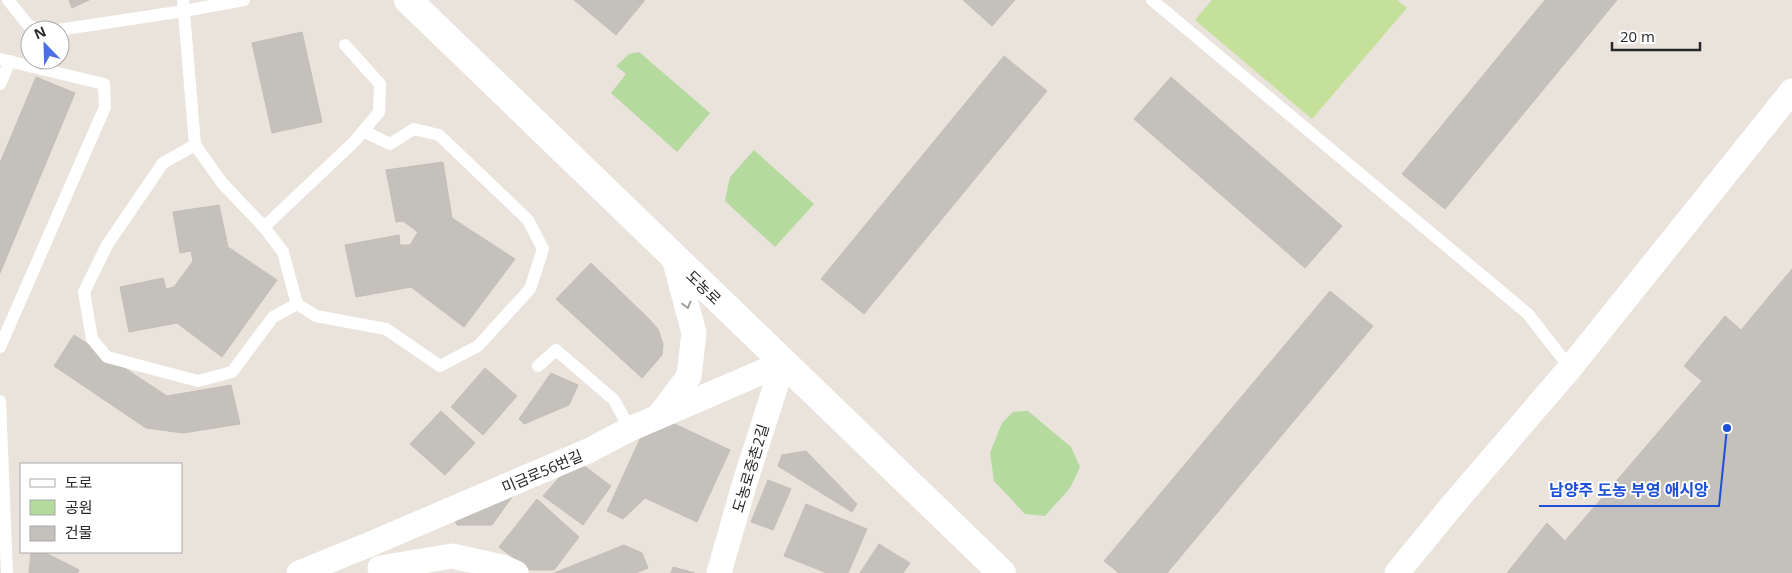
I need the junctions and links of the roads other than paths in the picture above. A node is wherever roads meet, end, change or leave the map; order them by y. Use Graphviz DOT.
graph roads {
  1 [pos="8,0"];
  2 [pos="244,0"];
  3 [pos="408,0"];
  4 [pos="1152,0"];
  5 [pos="183,6"];
  6 [pos="24,20"];
  7 [pos="70,28"];
  8 [pos="345,45"];
  9 [pos="5,60"];
  10 [pos="0,84"];
  11 [pos="1792,90"];
  12 [pos="363,131"];
  13 [pos="195,145"];
  14 [pos="264,227"];
  15 [pos="674,258"];
  16 [pos="297,304"];
  17 [pos="0,348"];
  18 [pos="783,363"];
  19 [pos="538,366"];
  20 [pos="1570,368"];
  21 [pos="0,401"];
  22 [pos="658,418"];
  23 [pos="630,429"];
  24 [pos="368,545"];
  25 [pos="381,570"];
  26 [pos="726,570"];
  27 [pos="7,573"];
  28 [pos="299,573"];
  29 [pos="516,573"];
  30 [pos="1002,573"];
  31 [pos="1397,573"];
  1 -- 6 [label="lane"];
  2 -- 5 [label="lane"];
  3 -- 15 [label="street, 도농로"];
  4 -- 20 [label="lane"];
  5 -- 7 [label="lane"];
  5 -- 13 [label="lane"];
  8 -- 12 [label="lane"];
  9 -- 10 [label="lane"];
  9 -- 17 [label="lane"];
  11 -- 20 [label="street"];
  12 -- 14 [label="lane"];
  12 -- 16 [label="lane"];
  13 -- 14 [label="lane"];
  13 -- 16 [label="lane"];
  14 -- 16 [label="lane"];
  15 -- 18 [label="street, 도농로"];
  15 -- 22 [label="street, one-way"];
  18 -- 22 [label="street, 미금로56번길"];
  18 -- 26 [label="street, 도농로중촌2길"];
  18 -- 30 [label="street, 도농로"];
  19 -- 23 [label="lane"];
  20 -- 31 [label="street"];
  21 -- 27 [label="lane"];
  22 -- 23 [label="street, 미금로56번길"];
  23 -- 24 [label="street, 미금로56번길"];
  24 -- 25 [label="street"];
  24 -- 28 [label="street, 미금로56번길"];
  25 -- 29 [label="street"];
}
